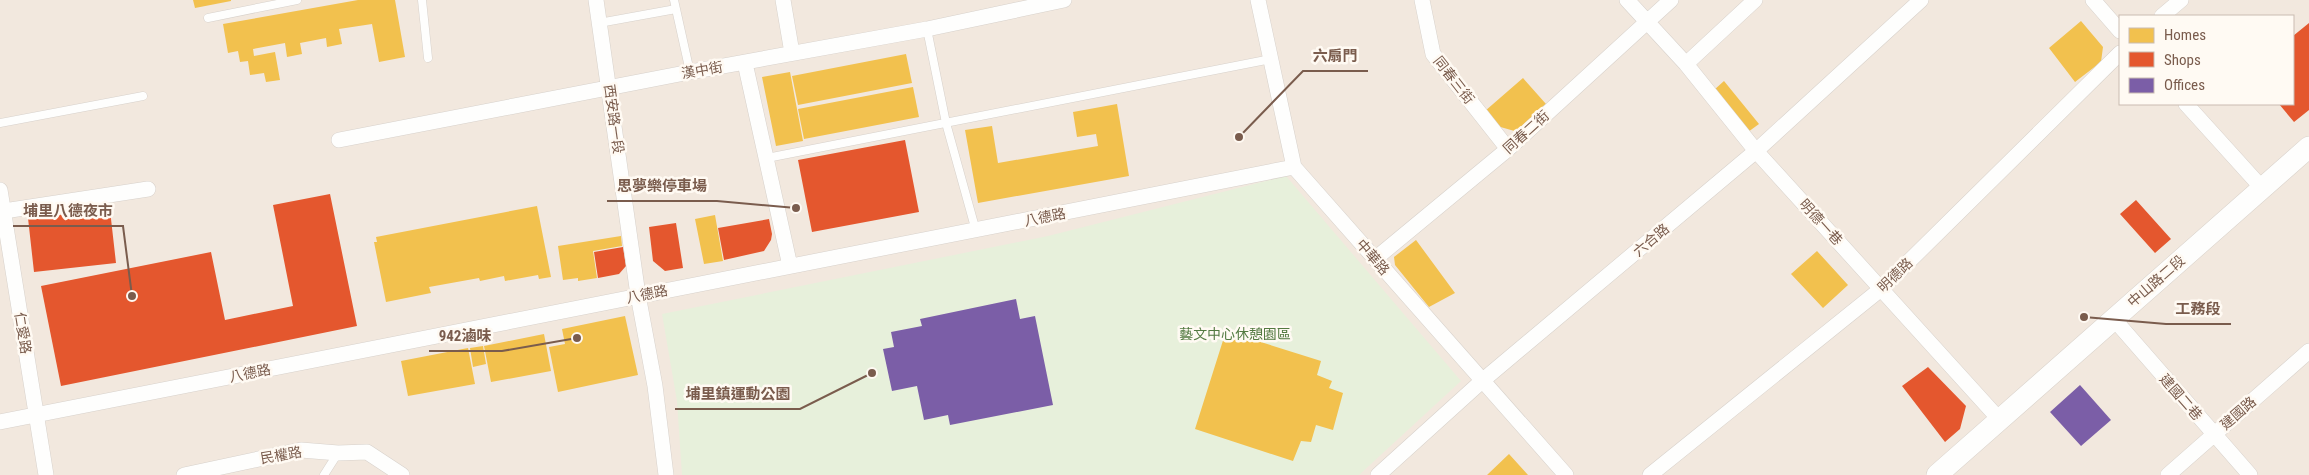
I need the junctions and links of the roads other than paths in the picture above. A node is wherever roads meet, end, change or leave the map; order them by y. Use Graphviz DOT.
graph roads {
  1 [pos="297,0"];
  2 [pos="422,0"];
  3 [pos="596,0"];
  4 [pos="674,0"];
  5 [pos="784,0"];
  6 [pos="1064,0"];
  7 [pos="1258,0"];
  8 [pos="1422,0"];
  9 [pos="1627,0"];
  10 [pos="1671,0"];
  11 [pos="1755,0"];
  12 [pos="1921,0"];
  13 [pos="2093,0"];
  14 [pos="2181,0"];
  15 [pos="676,9"];
  16 [pos="2163,15"];
  17 [pos="208,18"];
  18 [pos="1647,22"];
  19 [pos="599,23"];
  20 [pos="927,29"];
  21 [pos="2119,30"];
  22 [pos="792,53"];
  23 [pos="2119,54"];
  24 [pos="428,58"];
  25 [pos="1270,58"];
  26 [pos="745,63"];
  27 [pos="1686,64"];
  28 [pos="690,72"];
  29 [pos="609,89"];
  30 [pos="143,96"];
  31 [pos="2187,105"];
  32 [pos="0,123"];
  33 [pos="946,123"];
  34 [pos="338,140"];
  35 [pos="2309,147"];
  36 [pos="1508,149"];
  37 [pos="1756,151"];
  38 [pos="767,158"];
  39 [pos="1294,167"];
  40 [pos="2262,188"];
  41 [pos="148,189"];
  42 [pos="0,190"];
  43 [pos="4,211"];
  44 [pos="976,231"];
  45 [pos="1375,259"];
  46 [pos="790,266"];
  47 [pos="1881,289"];
  48 [pos="638,295"];
  49 [pos="2113,318"];
  50 [pos="2309,351"];
  51 [pos="1482,381"];
  52 [pos="36,415"];
  53 [pos="1998,419"];
  54 [pos="0,422"];
  55 [pos="2214,435"];
  56 [pos="338,453"];
  57 [pos="46,475"];
  58 [pos="184,475"];
  59 [pos="324,475"];
  60 [pos="402,475"];
  61 [pos="666,475"];
  62 [pos="1378,475"];
  63 [pos="1566,475"];
  64 [pos="1650,475"];
  65 [pos="1937,475"];
  66 [pos="2168,475"];
  67 [pos="2250,475"];
  1 -- 17 [label="lane"];
  2 -- 24 [label="lane"];
  3 -- 19 [label="street, 西安路一段"];
  4 -- 15 [label="lane"];
  5 -- 22 [label="street"];
  6 -- 20 [label="street, 漢中街"];
  7 -- 25 [label="street, 中華路"];
  8 -- 36 [label="street, 同春三街"];
  9 -- 18 [label="street, 明德一巷"];
  10 -- 18 [label="street, 同春二街"];
  11 -- 27 [label="street"];
  12 -- 37 [label="street, 六合路"];
  13 -- 21 [label="street"];
  14 -- 16 [label="street"];
  15 -- 19 [label="lane"];
  15 -- 28 [label="lane"];
  18 -- 27 [label="street, 明德一巷"];
  18 -- 36 [label="street, 同春二街"];
  19 -- 29 [label="street, 西安路一段"];
  20 -- 22 [label="street, 漢中街"];
  20 -- 33 [label="lane"];
  22 -- 26 [label="street, 漢中街"];
  23 -- 47 [label="street, 明德路"];
  25 -- 33 [label="lane"];
  25 -- 39 [label="street, 中華路"];
  26 -- 28 [label="street, 漢中街"];
  26 -- 38 [label="street"];
  27 -- 37 [label="street, 明德一巷"];
  28 -- 29 [label="street, 漢中街"];
  29 -- 34 [label="street, 漢中街"];
  29 -- 48 [label="street, 西安路一段"];
  30 -- 32 [label="lane"];
  31 -- 40 [label="street"];
  33 -- 38 [label="lane"];
  33 -- 44 [label="lane"];
  35 -- 40 [label="street, 中山路二段"];
  36 -- 45 [label="street, 同春二街"];
  37 -- 47 [label="street, 明德一巷"];
  37 -- 51 [label="street, 六合路"];
  38 -- 46 [label="street"];
  39 -- 44 [label="street, 八德路"];
  39 -- 45 [label="street, 中華路"];
  40 -- 49 [label="street, 中山路二段"];
  41 -- 43 [label="street"];
  42 -- 43 [label="street, 仁愛路"];
  43 -- 52 [label="street, 仁愛路"];
  44 -- 46 [label="street, 八德路"];
  45 -- 51 [label="street, 中華路"];
  46 -- 48 [label="street, 八德路"];
  47 -- 53 [label="street, 明德一巷"];
  47 -- 64 [label="street, 明德路"];
  48 -- 52 [label="street, 八德路"];
  48 -- 61 [label="street, 西安路一段"];
  49 -- 53 [label="street, 中山路二段"];
  49 -- 55 [label="street, 建國二巷"];
  50 -- 55 [label="street, 建國路"];
  51 -- 62 [label="street, 六合路"];
  51 -- 63 [label="street, 中華路"];
  52 -- 54 [label="street, 八德路"];
  52 -- 57 [label="street, 仁愛路"];
  53 -- 65 [label="street, 中山路二段"];
  55 -- 66 [label="street, 建國路"];
  55 -- 67 [label="street, 建國二巷"];
  56 -- 58 [label="street, 民權路"];
  56 -- 59 [label="lane"];
  56 -- 60 [label="street, 民權路"];
}
